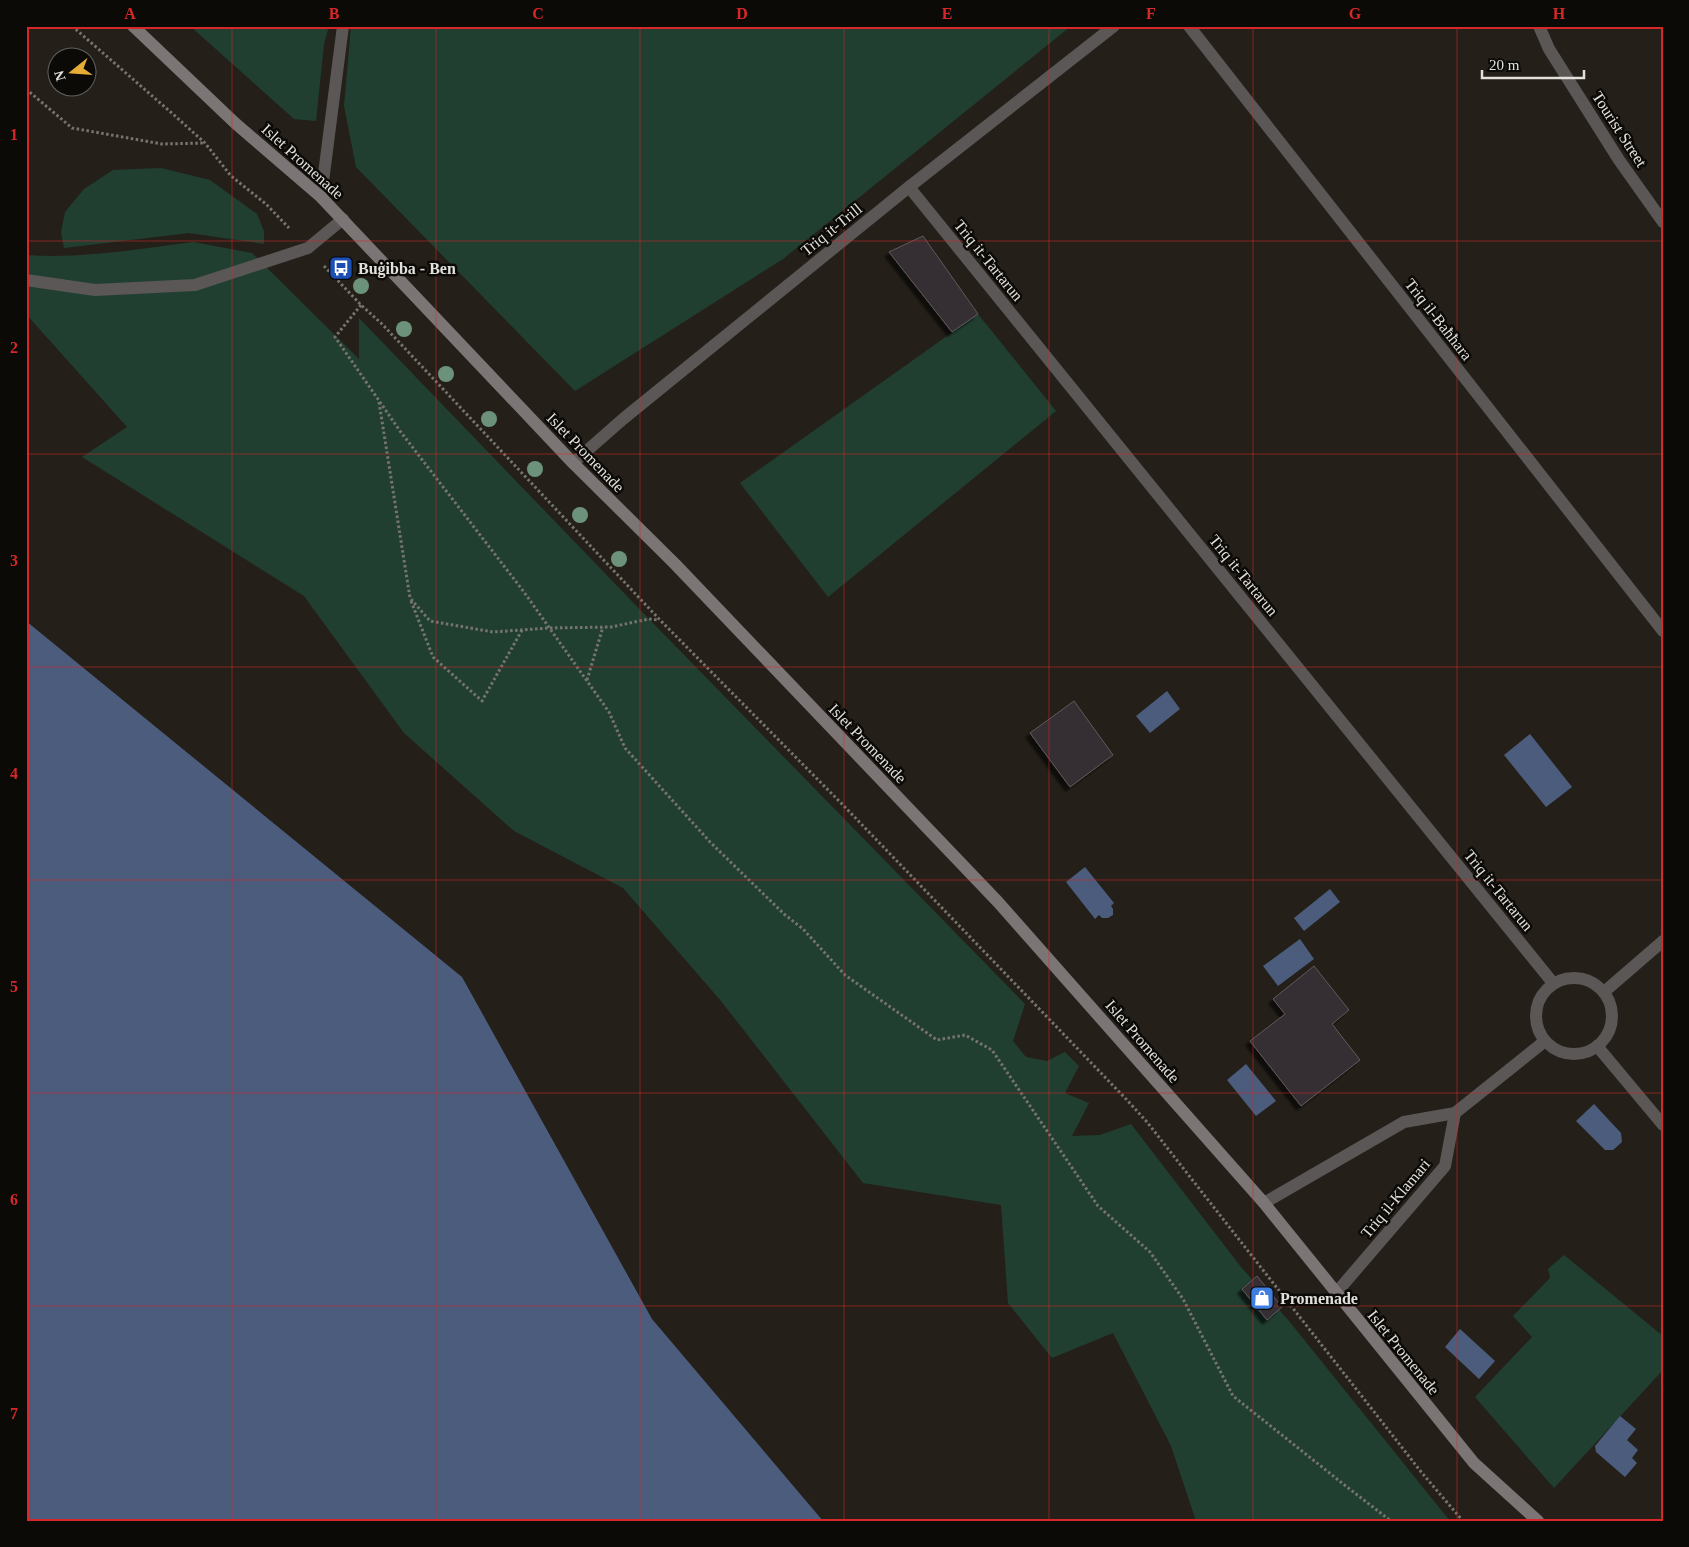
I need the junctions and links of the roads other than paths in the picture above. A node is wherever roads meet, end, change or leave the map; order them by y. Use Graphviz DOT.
graph roads {
  1 [pos="133,26"];
  2 [pos="343,26"];
  3 [pos="1114,26"];
  4 [pos="1189,26"];
  5 [pos="1539,26"];
  6 [pos="909,187"];
  7 [pos="321,197"];
  8 [pos="343,219"];
  9 [pos="1663,222"];
  10 [pos="26,280"];
  11 [pos="573,463"];
  12 [pos="1663,631"];
  13 [pos="1663,941"];
  14 [pos="1553,983"];
  15 [pos="1604,992"];
  16 [pos="1545,1041"];
  17 [pos="1598,1046"];
  18 [pos="1455,1113"];
  19 [pos="1663,1125"];
  20 [pos="1264,1203"];
  21 [pos="1336,1293"];
  22 [pos="1538,1521"];
  1 -- 7 [label="street, Islet Promenade"];
  2 -- 7 [label="street"];
  3 -- 6 [label="street, Triq it-Trill"];
  4 -- 12 [label="street, Triq il-Baħħara"];
  5 -- 9 [label="street, Tourist Street"];
  6 -- 11 [label="street, Triq it-Trill"];
  6 -- 14 [label="street, Triq it-Tartarun"];
  7 -- 8 [label="street, Islet Promenade"];
  8 -- 10 [label="street"];
  8 -- 11 [label="street, Islet Promenade"];
  11 -- 20 [label="street, Islet Promenade"];
  13 -- 15 [label="street"];
  14 -- 15 [label="street"];
  14 -- 16 [label="street"];
  15 -- 17 [label="street"];
  16 -- 17 [label="street"];
  16 -- 18 [label="street"];
  17 -- 19 [label="street"];
  18 -- 20 [label="street"];
  18 -- 21 [label="street, Triq il-Klamari"];
  20 -- 21 [label="street, Islet Promenade"];
  21 -- 22 [label="street, Islet Promenade"];
}
